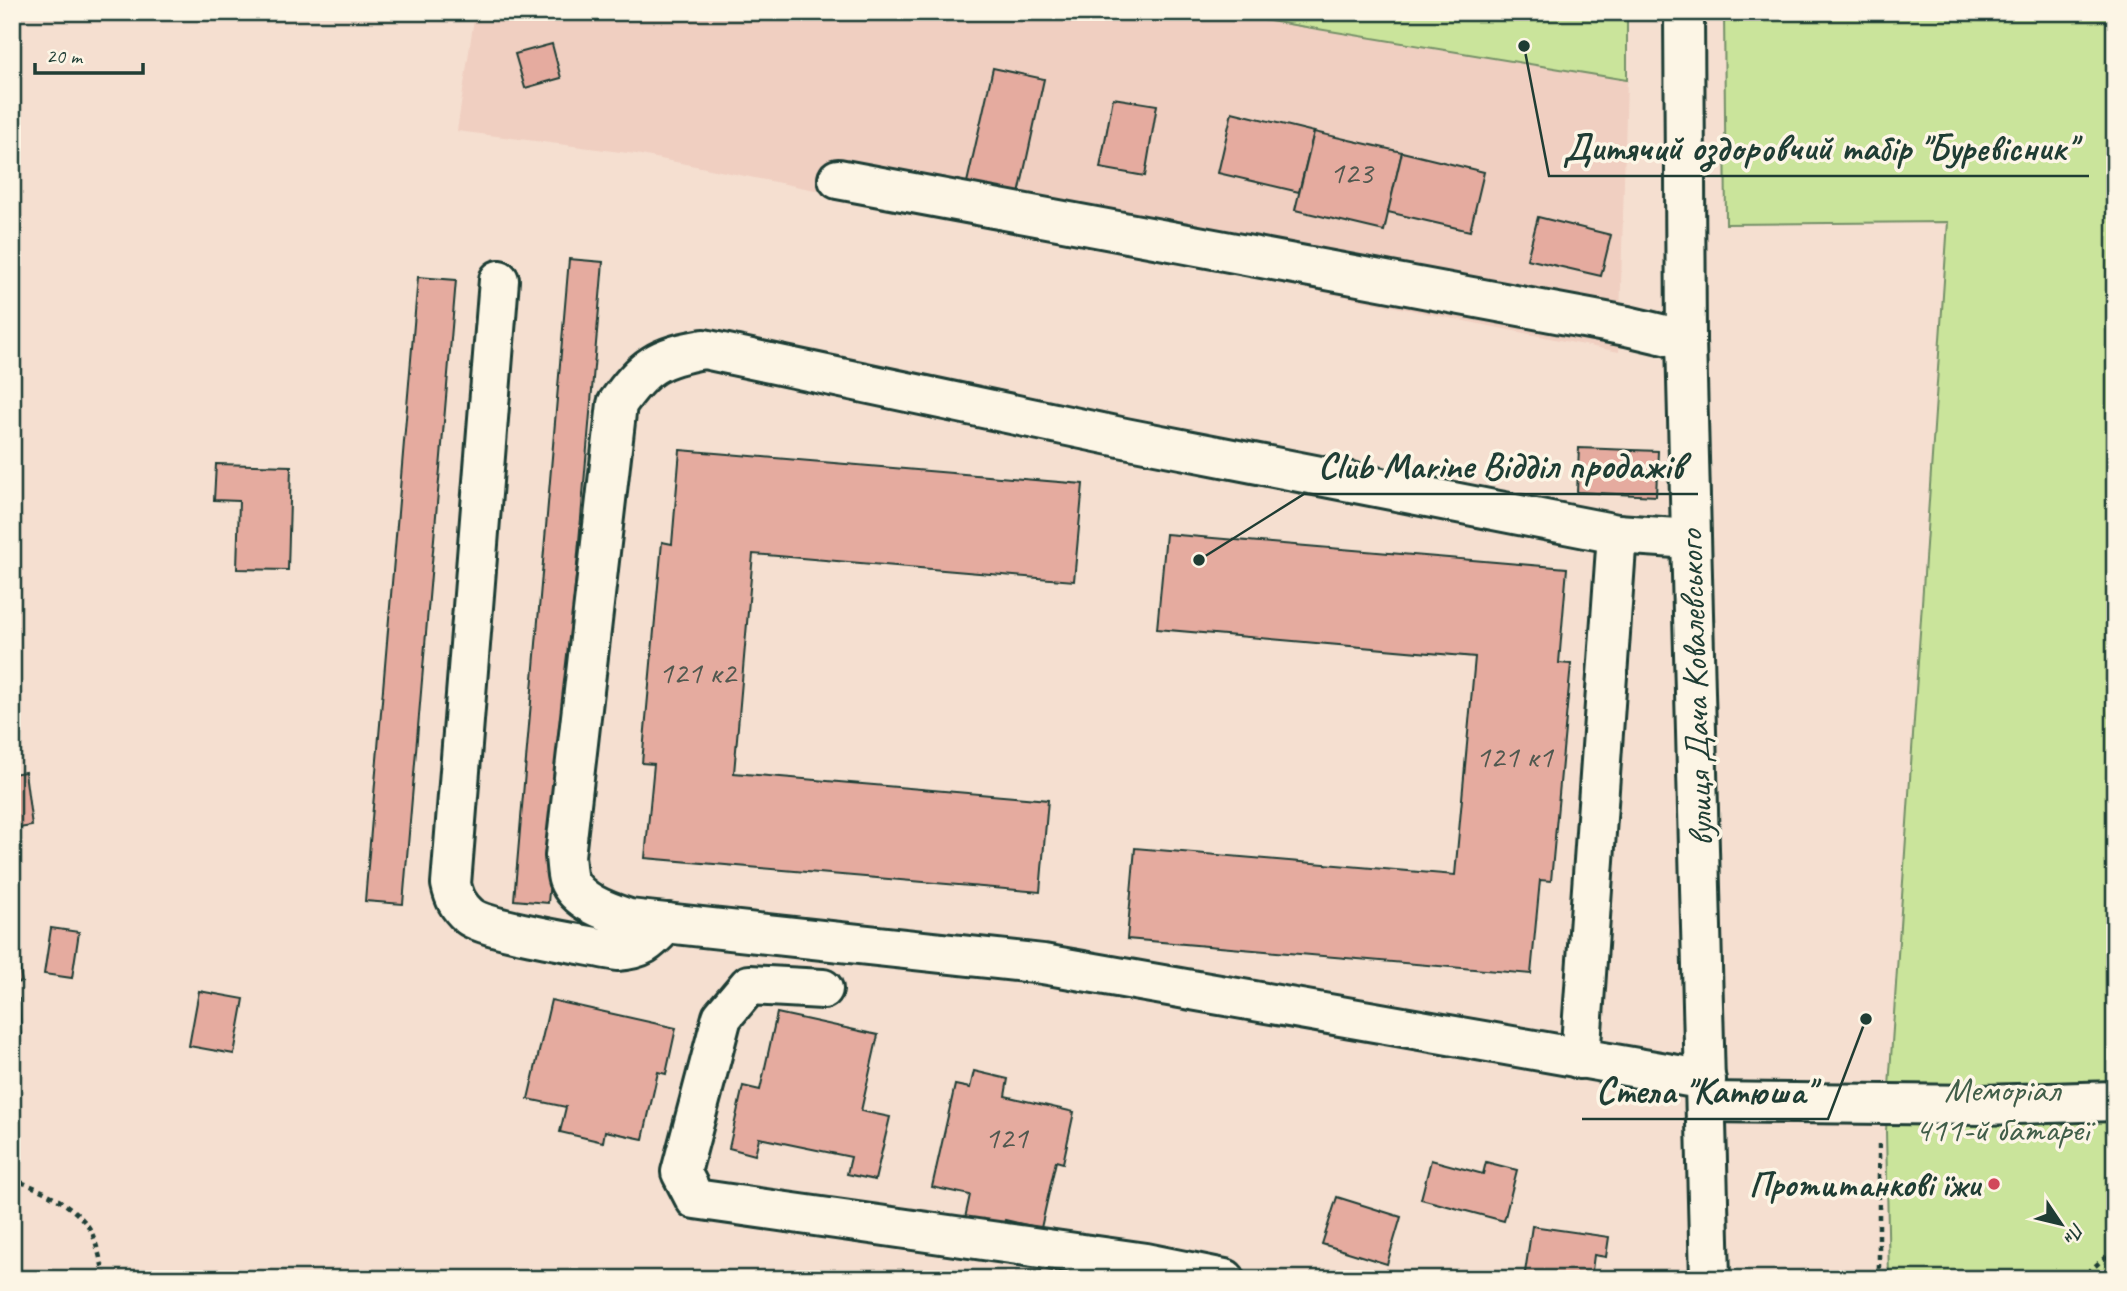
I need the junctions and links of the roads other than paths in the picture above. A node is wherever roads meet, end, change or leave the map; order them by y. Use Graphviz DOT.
graph roads {
  1 [pos="1684,12"];
  2 [pos="838,179"];
  3 [pos="499,280"];
  4 [pos="1686,340"];
  5 [pos="1617,534"];
  6 [pos="1691,540"];
  7 [pos="667,923"];
  8 [pos="823,989"];
  9 [pos="1580,1059"];
  10 [pos="1706,1091"];
  11 [pos="2115,1101"];
  12 [pos="1225,1279"];
  13 [pos="1710,1279"];
  1 -- 4 [label="street, вулиця Дача Ковалевського"];
  2 -- 4 [label="street"];
  3 -- 7 [label="street"];
  4 -- 6 [label="street, вулиця Дача Ковалевського"];
  5 -- 6 [label="street"];
  5 -- 7 [label="street"];
  5 -- 9 [label="street"];
  6 -- 10 [label="street, вулиця Дача Ковалевського"];
  7 -- 9 [label="street"];
  8 -- 12 [label="street"];
  9 -- 10 [label="street"];
  10 -- 11 [label="street"];
  10 -- 13 [label="street, вулиця Дача Ковалевського"];
}
